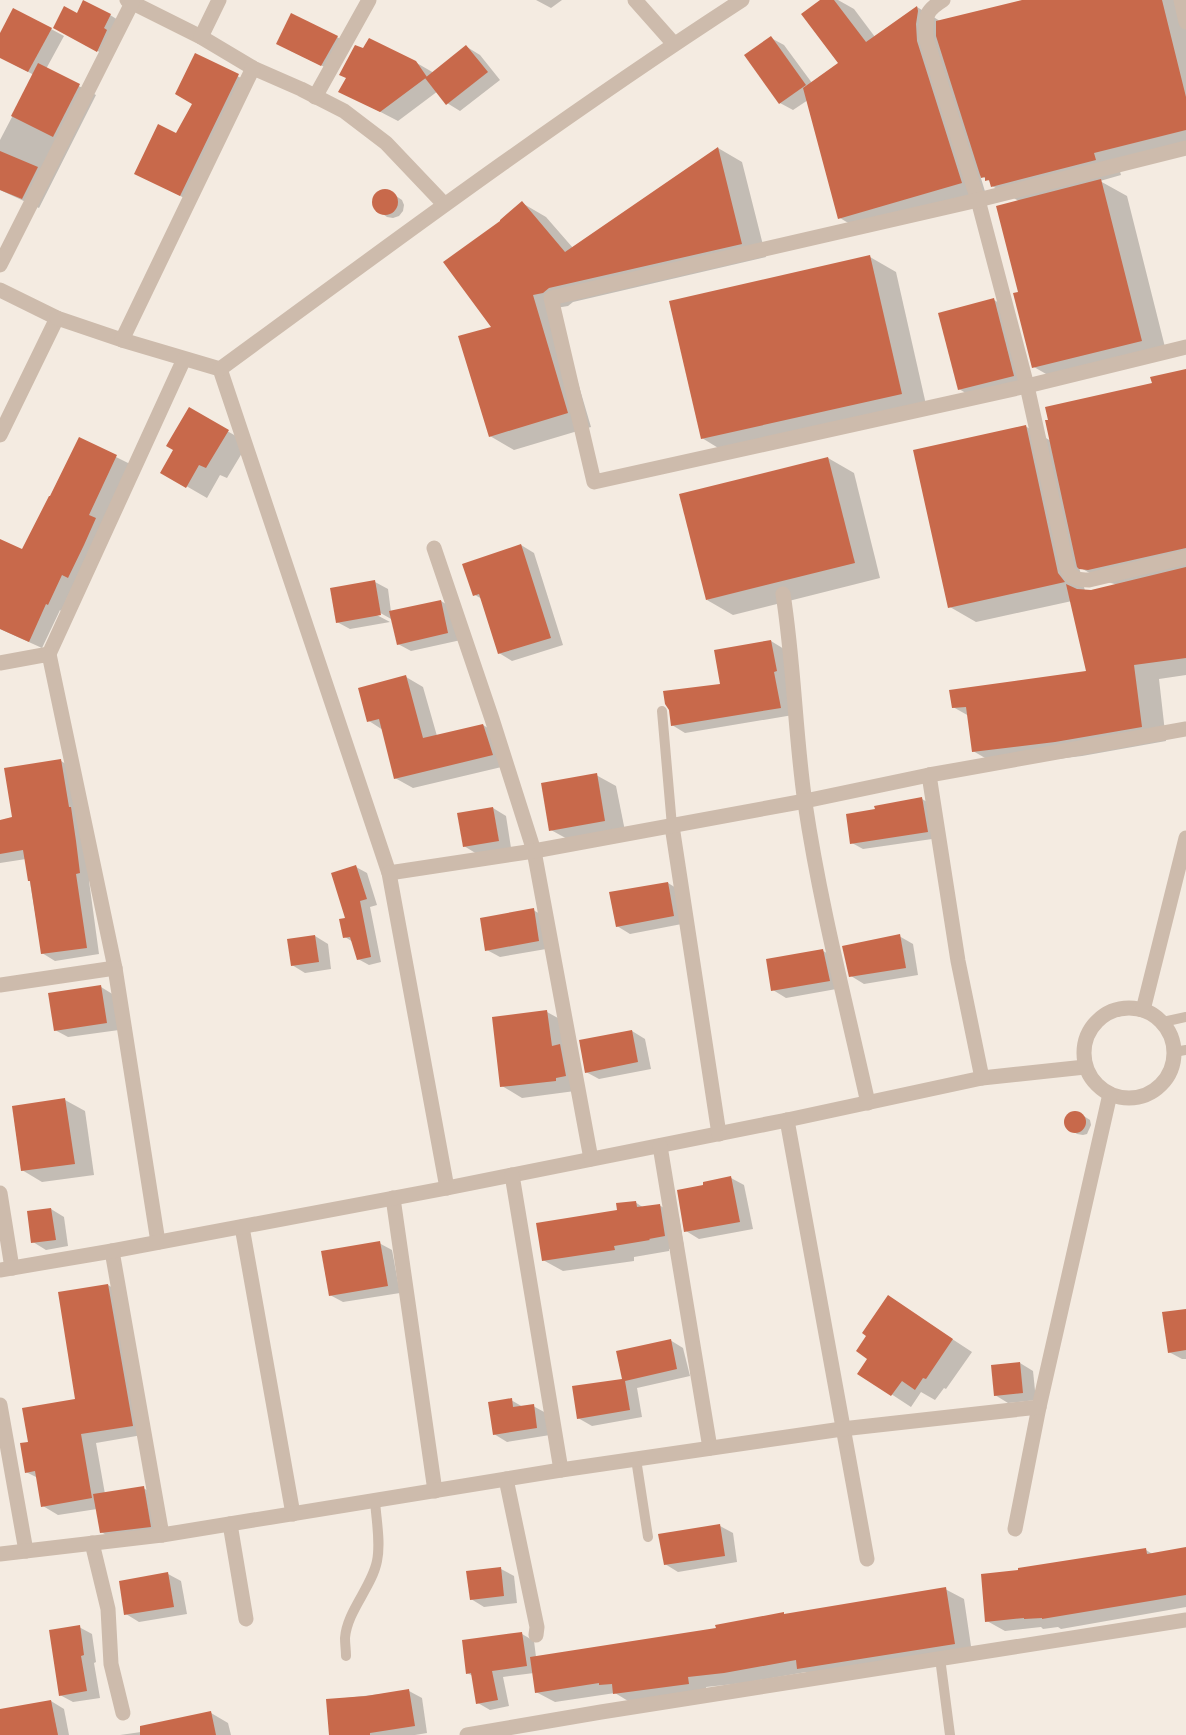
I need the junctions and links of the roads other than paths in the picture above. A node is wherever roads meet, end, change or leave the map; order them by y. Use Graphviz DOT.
graph roads {
  1 [pos="219,0"];
  2 [pos="369,0"];
  3 [pos="635,0"];
  4 [pos="742,0"];
  5 [pos="943,0"];
  6 [pos="1181,0"];
  7 [pos="129,1"];
  8 [pos="1186,22"];
  9 [pos="201,37"];
  10 [pos="674,44"];
  11 [pos="253,68"];
  12 [pos="315,97"];
  13 [pos="1186,148"];
  14 [pos="978,200"];
  15 [pos="444,204"];
  16 [pos="0,265"];
  17 [pos="0,290"];
  18 [pos="57,318"];
  19 [pos="122,340"];
  20 [pos="1186,347"];
  21 [pos="184,359"];
  22 [pos="220,369"];
  23 [pos="1027,386"];
  24 [pos="0,435"];
  25 [pos="434,548"];
  26 [pos="1186,556"];
  27 [pos="783,594"];
  28 [pos="49,654"];
  29 [pos="0,663"];
  30 [pos="662,711"];
  31 [pos="1186,729"];
  32 [pos="929,776"];
  33 [pos="805,801"];
  34 [pos="672,826"];
  35 [pos="1186,838"];
  36 [pos="534,851"];
  37 [pos="389,873"];
  38 [pos="115,968"];
  39 [pos="0,986"];
  40 [pos="1143,1010"];
  41 [pos="1186,1017"];
  42 [pos="1162,1022"];
  43 [pos="1180,1051"];
  44 [pos="1085,1066"];
  45 [pos="982,1078"];
  46 [pos="1110,1094"];
  47 [pos="868,1103"];
  48 [pos="787,1120"];
  49 [pos="719,1134"];
  50 [pos="660,1146"];
  51 [pos="591,1159"];
  52 [pos="512,1175"];
  53 [pos="447,1188"];
  54 [pos="0,1193"];
  55 [pos="393,1198"];
  56 [pos="242,1227"];
  57 [pos="158,1242"];
  58 [pos="112,1251"];
  59 [pos="6,1269"];
  60 [pos="0,1405"];
  61 [pos="1040,1407"];
  62 [pos="842,1429"];
  63 [pos="710,1448"];
  64 [pos="636,1459"];
  65 [pos="561,1470"];
  66 [pos="506,1479"];
  67 [pos="435,1491"];
  68 [pos="375,1500"];
  69 [pos="293,1514"];
  70 [pos="230,1524"];
  71 [pos="1015,1530"];
  72 [pos="162,1535"];
  73 [pos="648,1537"];
  74 [pos="92,1543"];
  75 [pos="26,1551"];
  76 [pos="0,1554"];
  77 [pos="867,1559"];
  78 [pos="246,1619"];
  79 [pos="1186,1620"];
  80 [pos="536,1635"];
  81 [pos="346,1656"];
  82 [pos="940,1658"];
  83 [pos="123,1713"];
  84 [pos="467,1735"];
  85 [pos="950,1735"];
  1 -- 9 [label="street"];
  2 -- 12 [label="street"];
  3 -- 10 [label="street"];
  4 -- 10 [label="street"];
  5 -- 14 [label="street"];
  6 -- 8 [label="street"];
  7 -- 9 [label="street"];
  7 -- 16 [label="street"];
  9 -- 11 [label="street"];
  10 -- 15 [label="street"];
  11 -- 12 [label="street"];
  11 -- 19 [label="street"];
  12 -- 15 [label="street"];
  13 -- 14 [label="street"];
  14 -- 23 [label="street"];
  14 -- 23 [label="street"];
  15 -- 22 [label="street"];
  17 -- 18 [label="street"];
  18 -- 19 [label="street"];
  18 -- 24 [label="street"];
  19 -- 21 [label="street"];
  20 -- 23 [label="street"];
  21 -- 22 [label="street"];
  21 -- 28 [label="street"];
  22 -- 37 [label="street"];
  23 -- 26 [label="street"];
  25 -- 36 [label="street"];
  27 -- 33 [label="street"];
  28 -- 29 [label="street"];
  28 -- 38 [label="street"];
  30 -- 34 [label="lane"];
  31 -- 32 [label="street"];
  32 -- 33 [label="street"];
  32 -- 45 [label="street"];
  33 -- 34 [label="street"];
  33 -- 47 [label="street"];
  34 -- 36 [label="street"];
  34 -- 49 [label="street"];
  35 -- 40 [label="street"];
  36 -- 37 [label="street"];
  36 -- 51 [label="street"];
  37 -- 53 [label="street"];
  38 -- 39 [label="street"];
  38 -- 57 [label="street"];
  40 -- 42 [label="street"];
  40 -- 44 [label="street"];
  41 -- 42 [label="lane"];
  42 -- 43 [label="street"];
  43 -- 46 [label="street"];
  44 -- 45 [label="street"];
  44 -- 46 [label="street"];
  45 -- 47 [label="street"];
  46 -- 61 [label="street"];
  47 -- 48 [label="street"];
  48 -- 49 [label="street"];
  48 -- 62 [label="street"];
  49 -- 50 [label="street"];
  50 -- 51 [label="street"];
  50 -- 63 [label="street"];
  51 -- 52 [label="street"];
  52 -- 53 [label="street"];
  52 -- 65 [label="street"];
  53 -- 55 [label="street"];
  54 -- 59 [label="street"];
  55 -- 56 [label="street"];
  55 -- 67 [label="street"];
  56 -- 57 [label="street"];
  56 -- 69 [label="street"];
  57 -- 58 [label="street"];
  58 -- 59 [label="street"];
  58 -- 72 [label="street"];
  60 -- 75 [label="street"];
  61 -- 62 [label="street"];
  61 -- 71 [label="street"];
  62 -- 63 [label="street"];
  62 -- 77 [label="street"];
  63 -- 64 [label="street"];
  64 -- 65 [label="street"];
  64 -- 73 [label="lane"];
  65 -- 66 [label="street"];
  66 -- 67 [label="street"];
  66 -- 80 [label="street"];
  67 -- 68 [label="street"];
  68 -- 69 [label="street"];
  68 -- 81 [label="lane"];
  69 -- 70 [label="street"];
  70 -- 72 [label="street"];
  70 -- 78 [label="street"];
  72 -- 74 [label="street"];
  74 -- 75 [label="street"];
  74 -- 83 [label="street"];
  75 -- 76 [label="street"];
  79 -- 82 [label="street"];
  82 -- 84 [label="street"];
  82 -- 85 [label="lane"];
}
